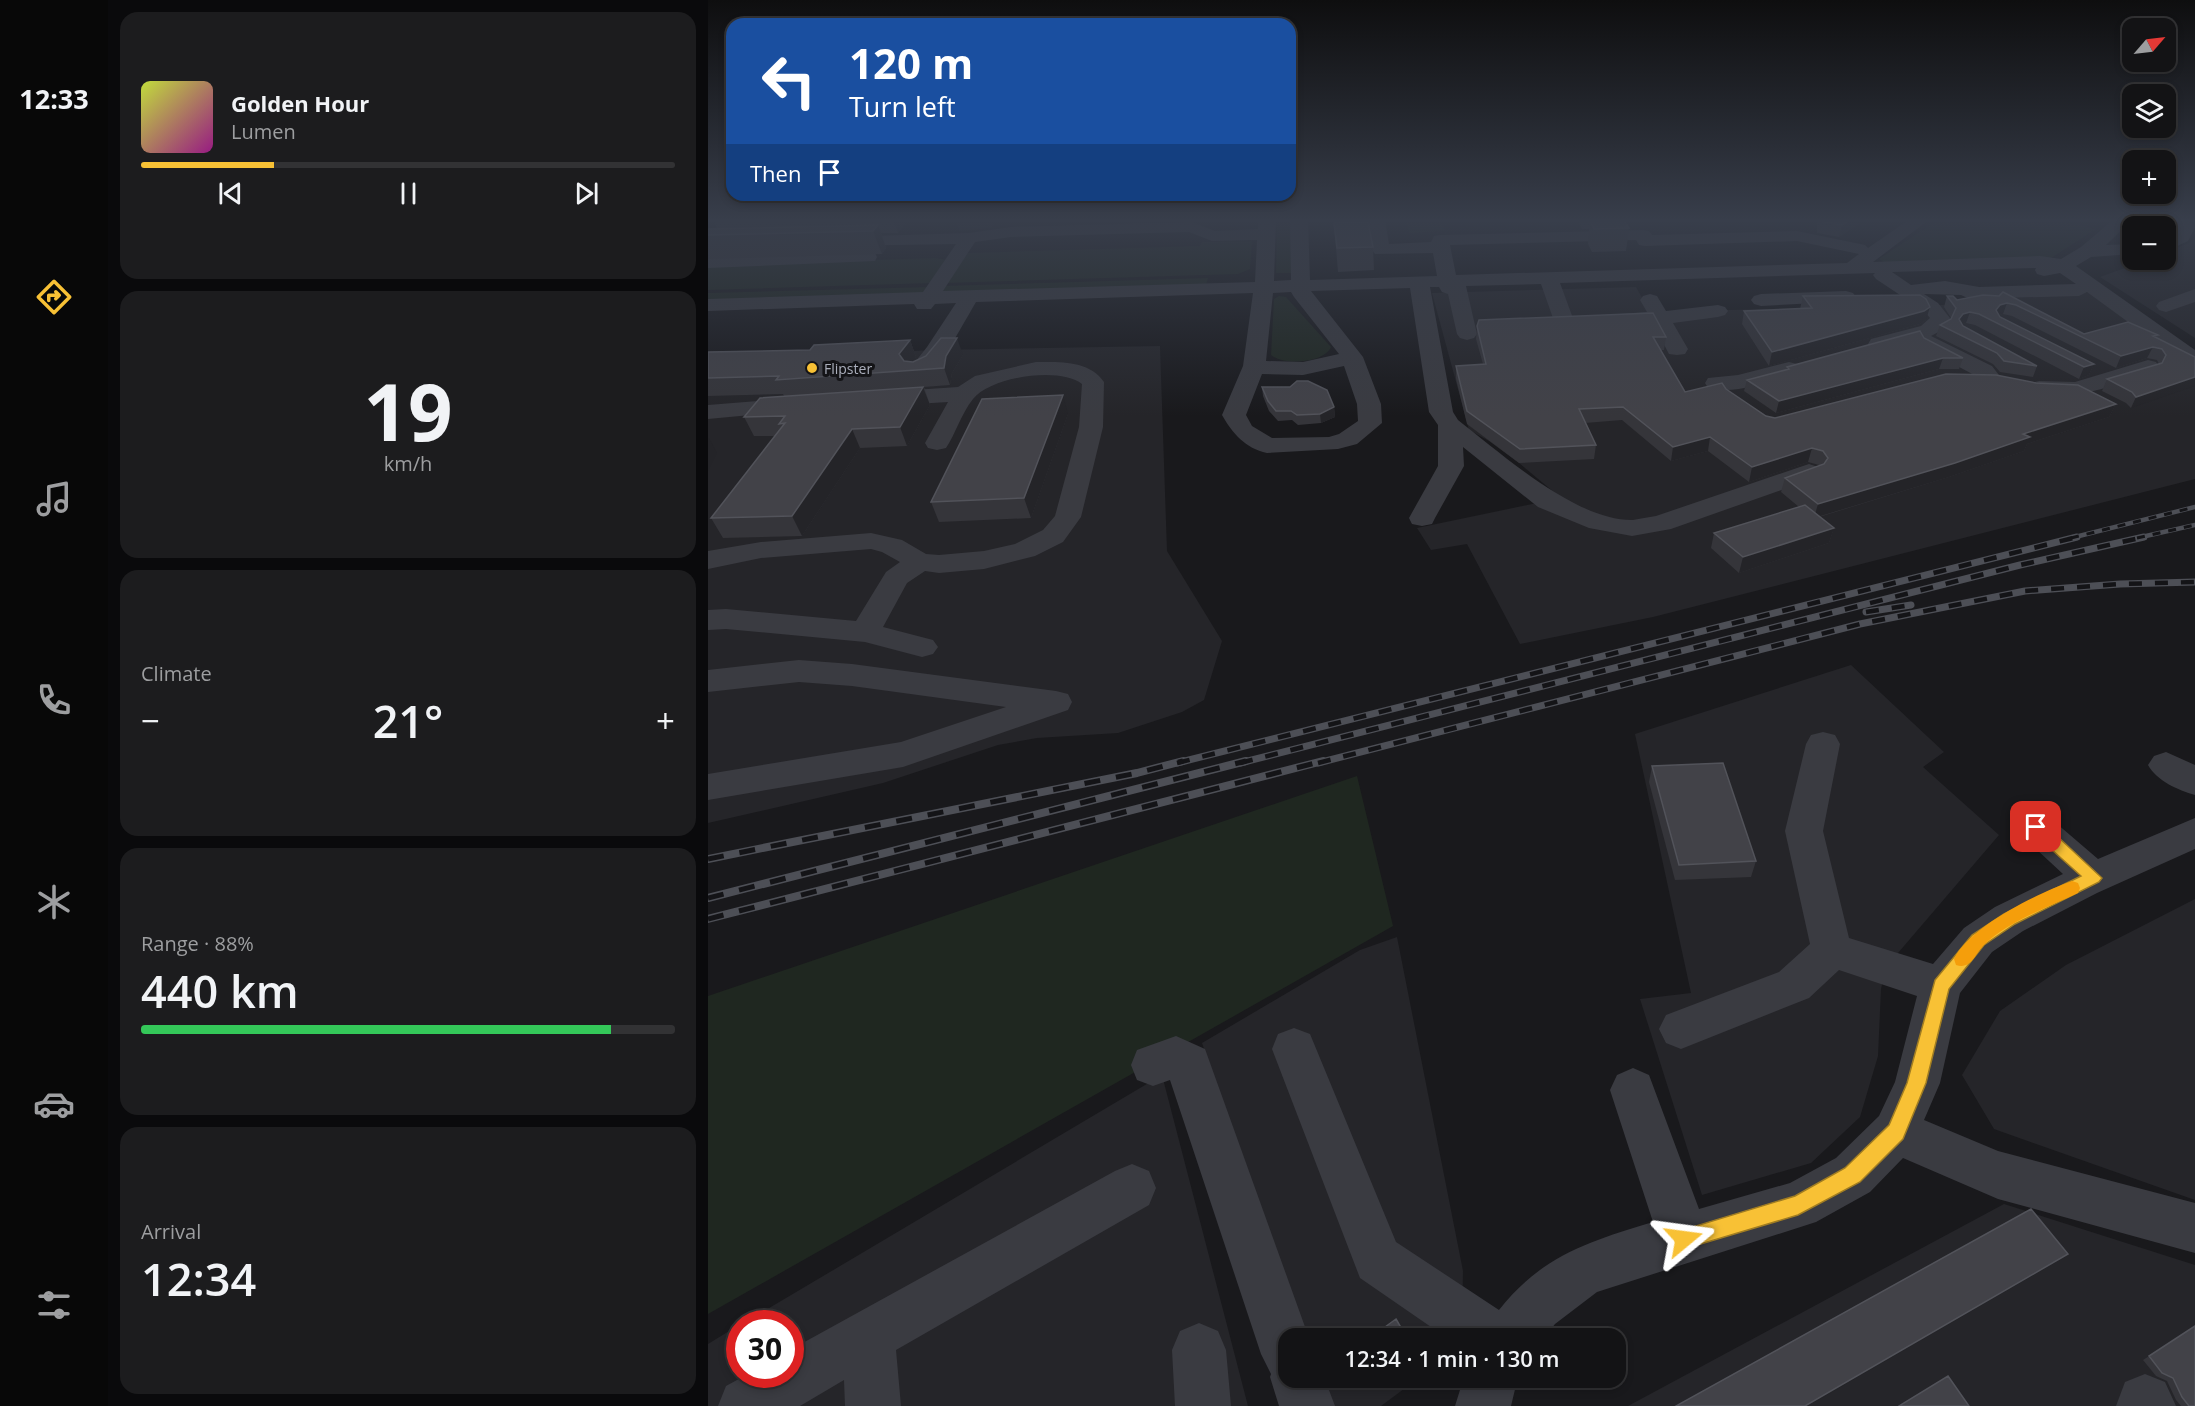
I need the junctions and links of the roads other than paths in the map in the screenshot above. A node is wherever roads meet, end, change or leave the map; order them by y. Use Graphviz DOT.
graph roads {
  1 [pos="938,285"];
  2 [pos="1264,285"];
  3 [pos="1301,285"];
  4 [pos="1452,285"];
  5 [pos="1461,285"];
  6 [pos="1550,285"];
  7 [pos="1641,285"];
  8 [pos="1702,285"];
  9 [pos="1867,285"];
  10 [pos="1908,285"];
  11 [pos="2089,285"];
  12 [pos="1420,286"];
  13 [pos="1877,288"];
  14 [pos="1301,289"];
  15 [pos="1903,289"];
  16 [pos="2095,289"];
  17 [pos="1264,291"];
  18 [pos="2195,295"];
  19 [pos="967,300"];
  20 [pos="1761,300"];
  21 [pos="926,302"];
  22 [pos="708,304"];
  23 [pos="708,312"];
  24 [pos="2195,313"];
  25 [pos="1660,318"];
  26 [pos="1543,321"];
  27 [pos="1564,321"];
  28 [pos="1467,334"];
  29 [pos="1863,348"];
  30 [pos="1677,349"];
  31 [pos="1924,349"];
  32 [pos="1352,357"];
  33 [pos="2192,358"];
  34 [pos="2084,362"];
  35 [pos="1809,364"];
  36 [pos="1254,366"];
  37 [pos="2037,368"];
  38 [pos="919,371"];
  39 [pos="2114,377"];
  40 [pos="2076,388"];
  41 [pos="964,394"];
  42 [pos="1731,394"];
  43 [pos="859,401"];
  44 [pos="824,403"];
  45 [pos="2107,404"];
  46 [pos="708,412"];
  47 [pos="1450,425"];
  48 [pos="937,443"];
  49 [pos="1809,472"];
  50 [pos="1422,518"];
  51 [pos="708,560"];
  52 [pos="919,562"];
  53 [pos="708,620"];
  54 [pos="865,632"];
  55 [pos="922,647"];
  56 [pos="708,681"];
  57 [pos="1823,744"];
  58 [pos="708,787"];
  59 [pos="2036,827"];
  60 [pos="2195,833"];
  61 [pos="2094,878"];
  62 [pos="1832,950"];
  63 [pos="1941,985"];
  64 [pos="1681,1029"];
  65 [pos="1294,1049"];
  66 [pos="1153,1065"];
  67 [pos="1633,1090"];
  68 [pos="1896,1132"];
  69 [pos="1132,1188"];
  70 [pos="2195,1228"];
  71 [pos="1684,1239"];
  72 [pos="1279,1328"];
  73 [pos="1479,1328"];
  74 [pos="1519,1328"];
  75 [pos="867,1336"];
  76 [pos="1199,1350"];
  77 [pos="1301,1388"];
  78 [pos="1488,1388"];
  79 [pos="746,1406"];
  80 [pos="873,1406"];
  81 [pos="1203,1406"];
  82 [pos="1307,1406"];
  83 [pos="1483,1406"];
  1 -- 21 [label="street"];
  2 -- 17 [label="street"];
  3 -- 14 [label="street"];
  4 -- 5 [label="street"];
  4 -- 12 [label="street"];
  4 -- 28 [label="street"];
  6 -- 27 [label="street"];
  7 -- 25 [label="street"];
  8 -- 25 [label="street"];
  9 -- 13 [label="street"];
  10 -- 13 [label="street"];
  11 -- 16 [label="street"];
  12 -- 14 [label="street"];
  12 -- 47 [label="street"];
  13 -- 15 [label="street"];
  13 -- 20 [label="street"];
  14 -- 17 [label="street"];
  14 -- 32 [label="street"];
  15 -- 16 [label="street"];
  15 -- 29 [label="street"];
  16 -- 33 [label="street"];
  17 -- 19 [label="street"];
  17 -- 36 [label="street"];
  18 -- 24 [label="street"];
  19 -- 21 [label="street"];
  19 -- 38 [label="street"];
  21 -- 22 [label="street"];
  21 -- 23 [label="street"];
  25 -- 27 [label="street"];
  25 -- 30 [label="street"];
  26 -- 27 [label="street"];
  31 -- 40 [label="street"];
  32 -- 36 [label="street"];
  32 -- 36 [label="street"];
  33 -- 39 [label="street"];
  34 -- 39 [label="street"];
  35 -- 42 [label="street"];
  37 -- 40 [label="street"];
  39 -- 40 [label="street"];
  40 -- 45 [label="street"];
  41 -- 43 [label="street"];
  41 -- 48 [label="street"];
  41 -- 52 [label="street"];
  44 -- 46 [label="street"];
  47 -- 49 [label="street"];
  47 -- 50 [label="street"];
  51 -- 52 [label="street"];
  52 -- 54 [label="street"];
  53 -- 54 [label="street"];
  54 -- 55 [label="street"];
  56 -- 58 [label="street"];
  57 -- 62 [label="street"];
  59 -- 61 [label="street"];
  60 -- 61 [label="street"];
  61 -- 63 [label="street"];
  62 -- 63 [label="street"];
  62 -- 64 [label="street"];
  63 -- 68 [label="street"];
  65 -- 73 [label="street"];
  66 -- 72 [label="street"];
  67 -- 71 [label="street"];
  68 -- 70 [label="street"];
  68 -- 71 [label="street"];
  69 -- 75 [label="street"];
  71 -- 74 [label="street"];
  75 -- 79 [label="street"];
  75 -- 80 [label="street"];
  76 -- 81 [label="street"];
  77 -- 82 [label="street"];
  78 -- 83 [label="street"];
}
